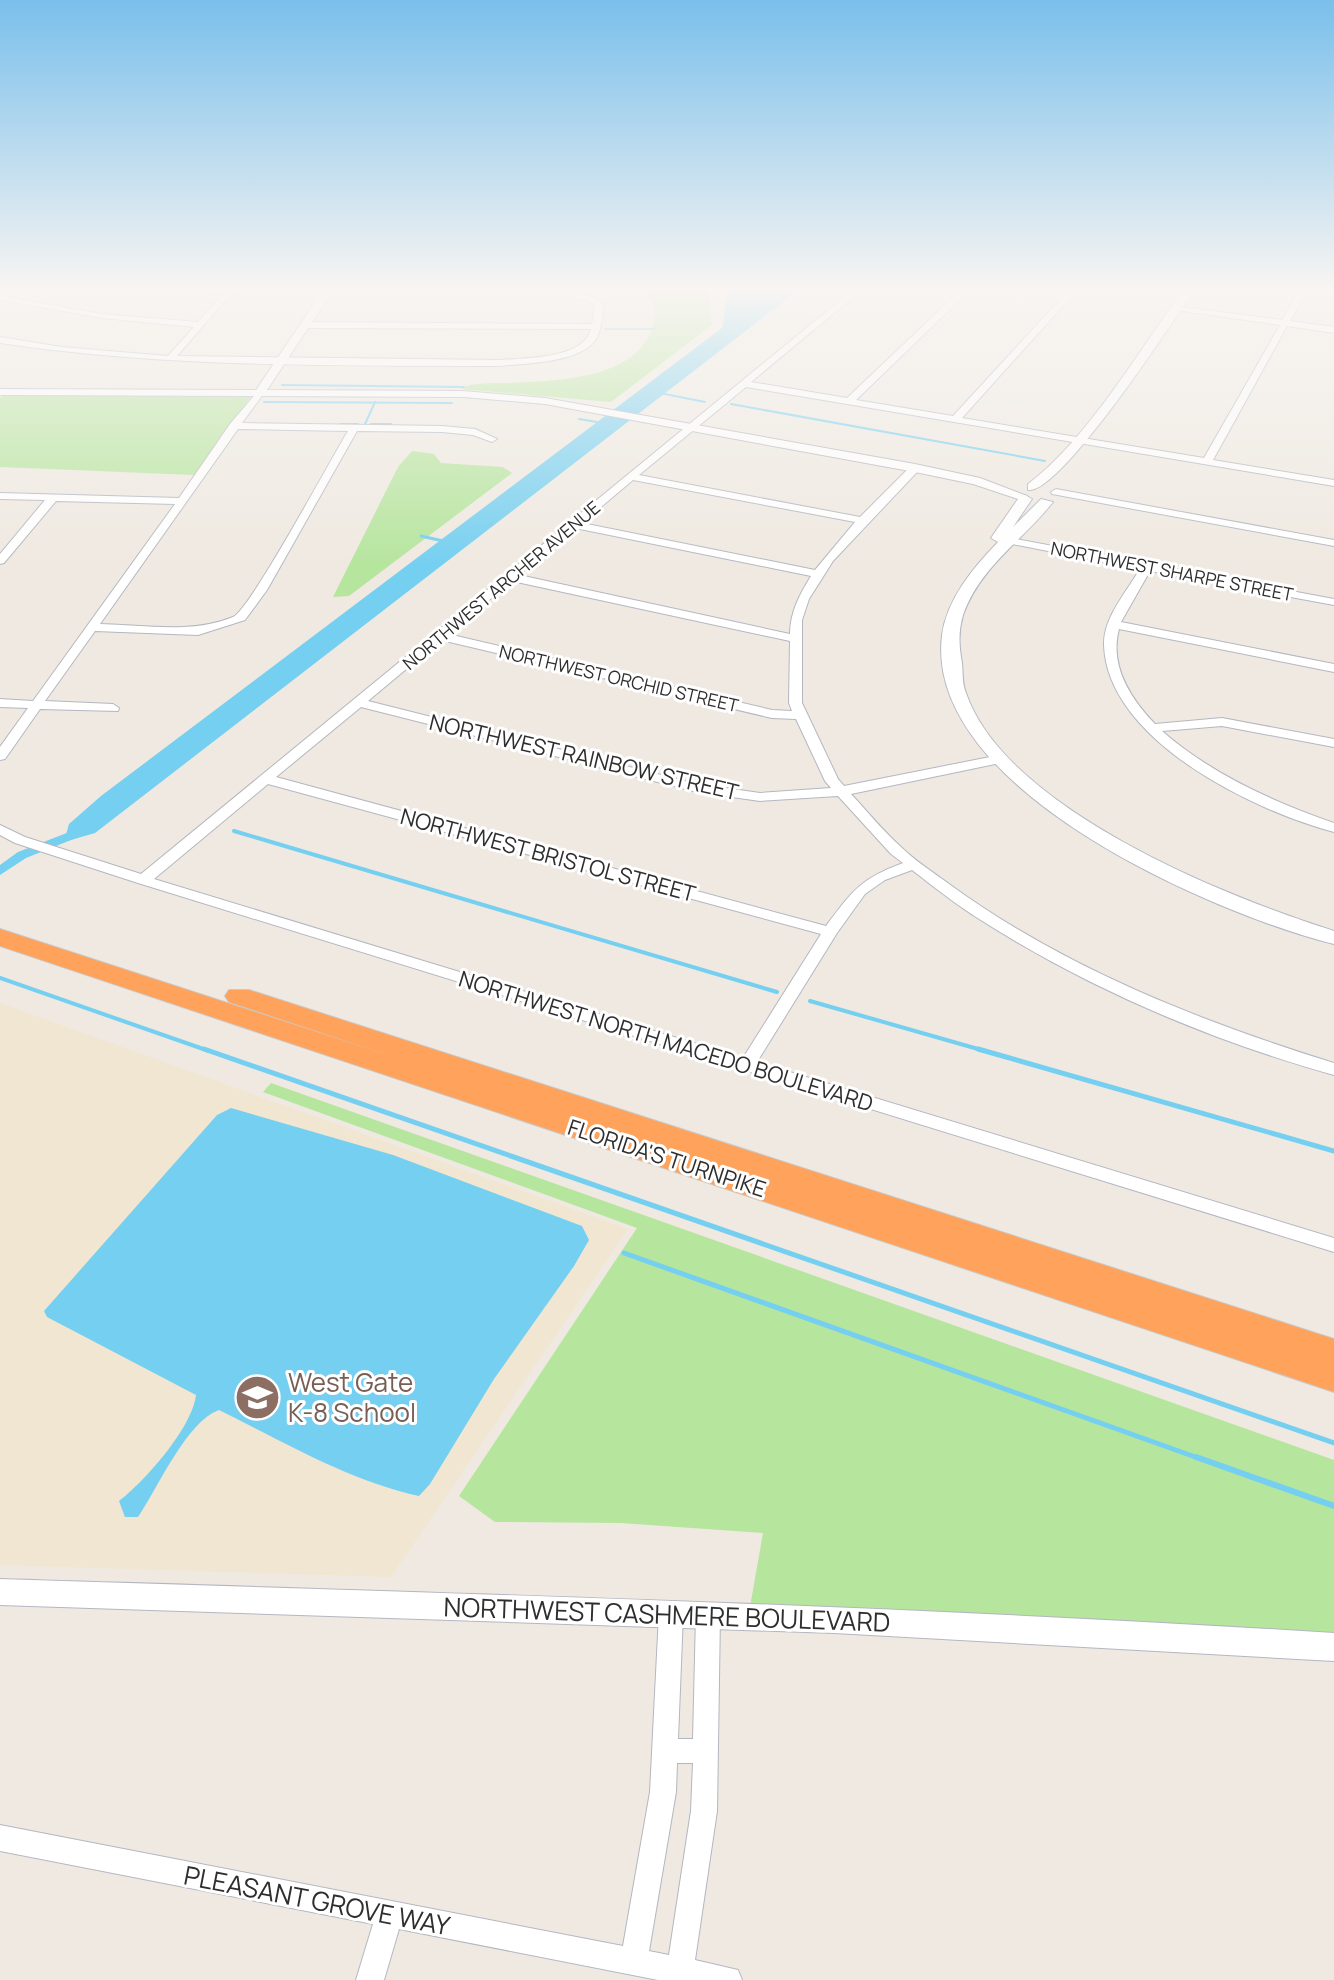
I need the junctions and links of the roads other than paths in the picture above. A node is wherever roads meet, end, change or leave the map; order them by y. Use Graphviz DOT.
graph roads {
  1 [pos="267,381"];
  2 [pos="748,381"];
  3 [pos="870,381"];
  4 [pos="990,381"];
  5 [pos="1123,381"];
  6 [pos="1251,381"];
  7 [pos="745,384"];
  8 [pos="0,392"];
  9 [pos="259,393"];
  10 [pos="850,401"];
  11 [pos="955,420"];
  12 [pos="233,426"];
  13 [pos="693,427"];
  14 [pos="354,428"];
  15 [pos="492,439"];
  16 [pos="1080,441"];
  17 [pos="1207,461"];
  18 [pos="915,468"];
  19 [pos="1057,469"];
  20 [pos="632,477"];
  21 [pos="1333,481"];
  22 [pos="980,482"];
  23 [pos="1028,493"];
  24 [pos="0,496"];
  25 [pos="1052,496"];
  26 [pos="53,498"];
  27 [pos="180,501"];
  28 [pos="864,521"];
  29 [pos="574,525"];
  30 [pos="1011,541"];
  31 [pos="1334,543"];
  32 [pos="994,554"];
  33 [pos="0,561"];
  34 [pos="1147,567"];
  35 [pos="818,574"];
  36 [pos="511,577"];
  37 [pos="1334,602"];
  38 [pos="1116,625"];
  39 [pos="93,627"];
  40 [pos="440,636"];
  41 [pos="792,638"];
  42 [pos="1334,668"];
  43 [pos="358,702"];
  44 [pos="0,703"];
  45 [pos="36,705"];
  46 [pos="113,708"];
  47 [pos="800,715"];
  48 [pos="1152,728"];
  49 [pos="1334,743"];
  50 [pos="0,756"];
  51 [pos="1000,759"];
  52 [pos="267,779"];
  53 [pos="838,790"];
  54 [pos="1334,828"];
  55 [pos="0,829"];
  56 [pos="911,865"];
  57 [pos="143,880"];
  58 [pos="0,918"];
  59 [pos="830,932"];
  60 [pos="0,937"];
  61 [pos="1334,938"];
  62 [pos="746,1066"];
  63 [pos="1334,1069"];
  64 [pos="1334,1245"];
  65 [pos="1334,1353"];
  66 [pos="1334,1378"];
  67 [pos="0,1592"];
  68 [pos="671,1614"];
  69 [pos="708,1615"];
  70 [pos="1334,1647"];
  71 [pos="664,1751"];
  72 [pos="706,1751"];
  73 [pos="0,1838"];
  74 [pos="389,1916"];
  75 [pos="634,1961"];
  76 [pos="680,1970"];
  77 [pos="370,1980"];
  78 [pos="728,1980"];
  1 -- 9 [label="street"];
  2 -- 7 [label="street, NORTHWEST ARCHER AVENUE"];
  3 -- 10 [label="street"];
  4 -- 11 [label="street"];
  5 -- 16 [label="main road"];
  6 -- 17 [label="street"];
  7 -- 10 [label="street"];
  7 -- 13 [label="street, NORTHWEST ARCHER AVENUE"];
  8 -- 9 [label="street"];
  9 -- 12 [label="street"];
  9 -- 13 [label="street"];
  10 -- 11 [label="street"];
  11 -- 16 [label="street"];
  12 -- 14 [label="street"];
  12 -- 27 [label="street"];
  13 -- 18 [label="street"];
  13 -- 20 [label="street, NORTHWEST ARCHER AVENUE"];
  14 -- 15 [label="street"];
  14 -- 39 [label="street"];
  16 -- 17 [label="street"];
  16 -- 19 [label="main road"];
  17 -- 21 [label="street"];
  18 -- 22 [label="street"];
  18 -- 28 [label="street"];
  19 -- 23 [label="main road"];
  19 -- 25 [label="main road"];
  20 -- 28 [label="street"];
  20 -- 29 [label="street, NORTHWEST ARCHER AVENUE"];
  22 -- 23 [label="street"];
  22 -- 23 [label="street"];
  23 -- 25 [label="main road"];
  23 -- 32 [label="main road"];
  24 -- 26 [label="street"];
  25 -- 30 [label="main road"];
  25 -- 31 [label="street"];
  26 -- 27 [label="street"];
  26 -- 33 [label="street"];
  27 -- 39 [label="street"];
  28 -- 35 [label="street"];
  29 -- 35 [label="street"];
  29 -- 36 [label="street, NORTHWEST ARCHER AVENUE"];
  30 -- 32 [label="main road"];
  30 -- 34 [label="street, NORTHWEST SHARPE STREET"];
  32 -- 51 [label="main road"];
  34 -- 37 [label="street, NORTHWEST SHARPE STREET"];
  34 -- 38 [label="street"];
  35 -- 41 [label="street"];
  36 -- 40 [label="street, NORTHWEST ARCHER AVENUE"];
  36 -- 41 [label="street"];
  38 -- 42 [label="street"];
  38 -- 48 [label="street"];
  39 -- 45 [label="street"];
  40 -- 43 [label="street, NORTHWEST ARCHER AVENUE"];
  40 -- 47 [label="street, NORTHWEST ORCHID STREET"];
  41 -- 47 [label="street"];
  43 -- 52 [label="street, NORTHWEST ARCHER AVENUE"];
  43 -- 53 [label="street, NORTHWEST RAINBOW STREET"];
  44 -- 45 [label="street"];
  45 -- 46 [label="street"];
  45 -- 50 [label="street"];
  47 -- 53 [label="street"];
  48 -- 49 [label="street"];
  48 -- 54 [label="street"];
  51 -- 53 [label="street, NORTHWEST RAINBOW STREET"];
  51 -- 61 [label="main road"];
  52 -- 57 [label="street, NORTHWEST ARCHER AVENUE"];
  52 -- 59 [label="street, NORTHWEST BRISTOL STREET"];
  53 -- 56 [label="street"];
  55 -- 57 [label="street, NORTHWEST NORTH MACEDO BOULEVARD"];
  56 -- 59 [label="street"];
  56 -- 63 [label="street"];
  57 -- 62 [label="street, NORTHWEST NORTH MACEDO BOULEVARD"];
  58 -- 65 [label="highway, FLORIDA'S TURNPIKE"];
  59 -- 62 [label="street"];
  60 -- 66 [label="highway, FLORIDA'S TURNPIKE"];
  62 -- 64 [label="street, NORTHWEST NORTH MACEDO BOULEVARD"];
  67 -- 68 [label="street, NORTHWEST CASHMERE BOULEVARD"];
  68 -- 69 [label="street, NORTHWEST CASHMERE BOULEVARD"];
  68 -- 71 [label="street"];
  69 -- 70 [label="street, NORTHWEST CASHMERE BOULEVARD"];
  69 -- 72 [label="street"];
  71 -- 72 [label="street"];
  71 -- 75 [label="street"];
  72 -- 76 [label="street"];
  73 -- 74 [label="street, PLEASANT GROVE WAY"];
  74 -- 75 [label="street, PLEASANT GROVE WAY"];
  74 -- 77 [label="street"];
  75 -- 76 [label="street, PLEASANT GROVE WAY"];
  76 -- 78 [label="street, PLEASANT GROVE WAY"];
}
